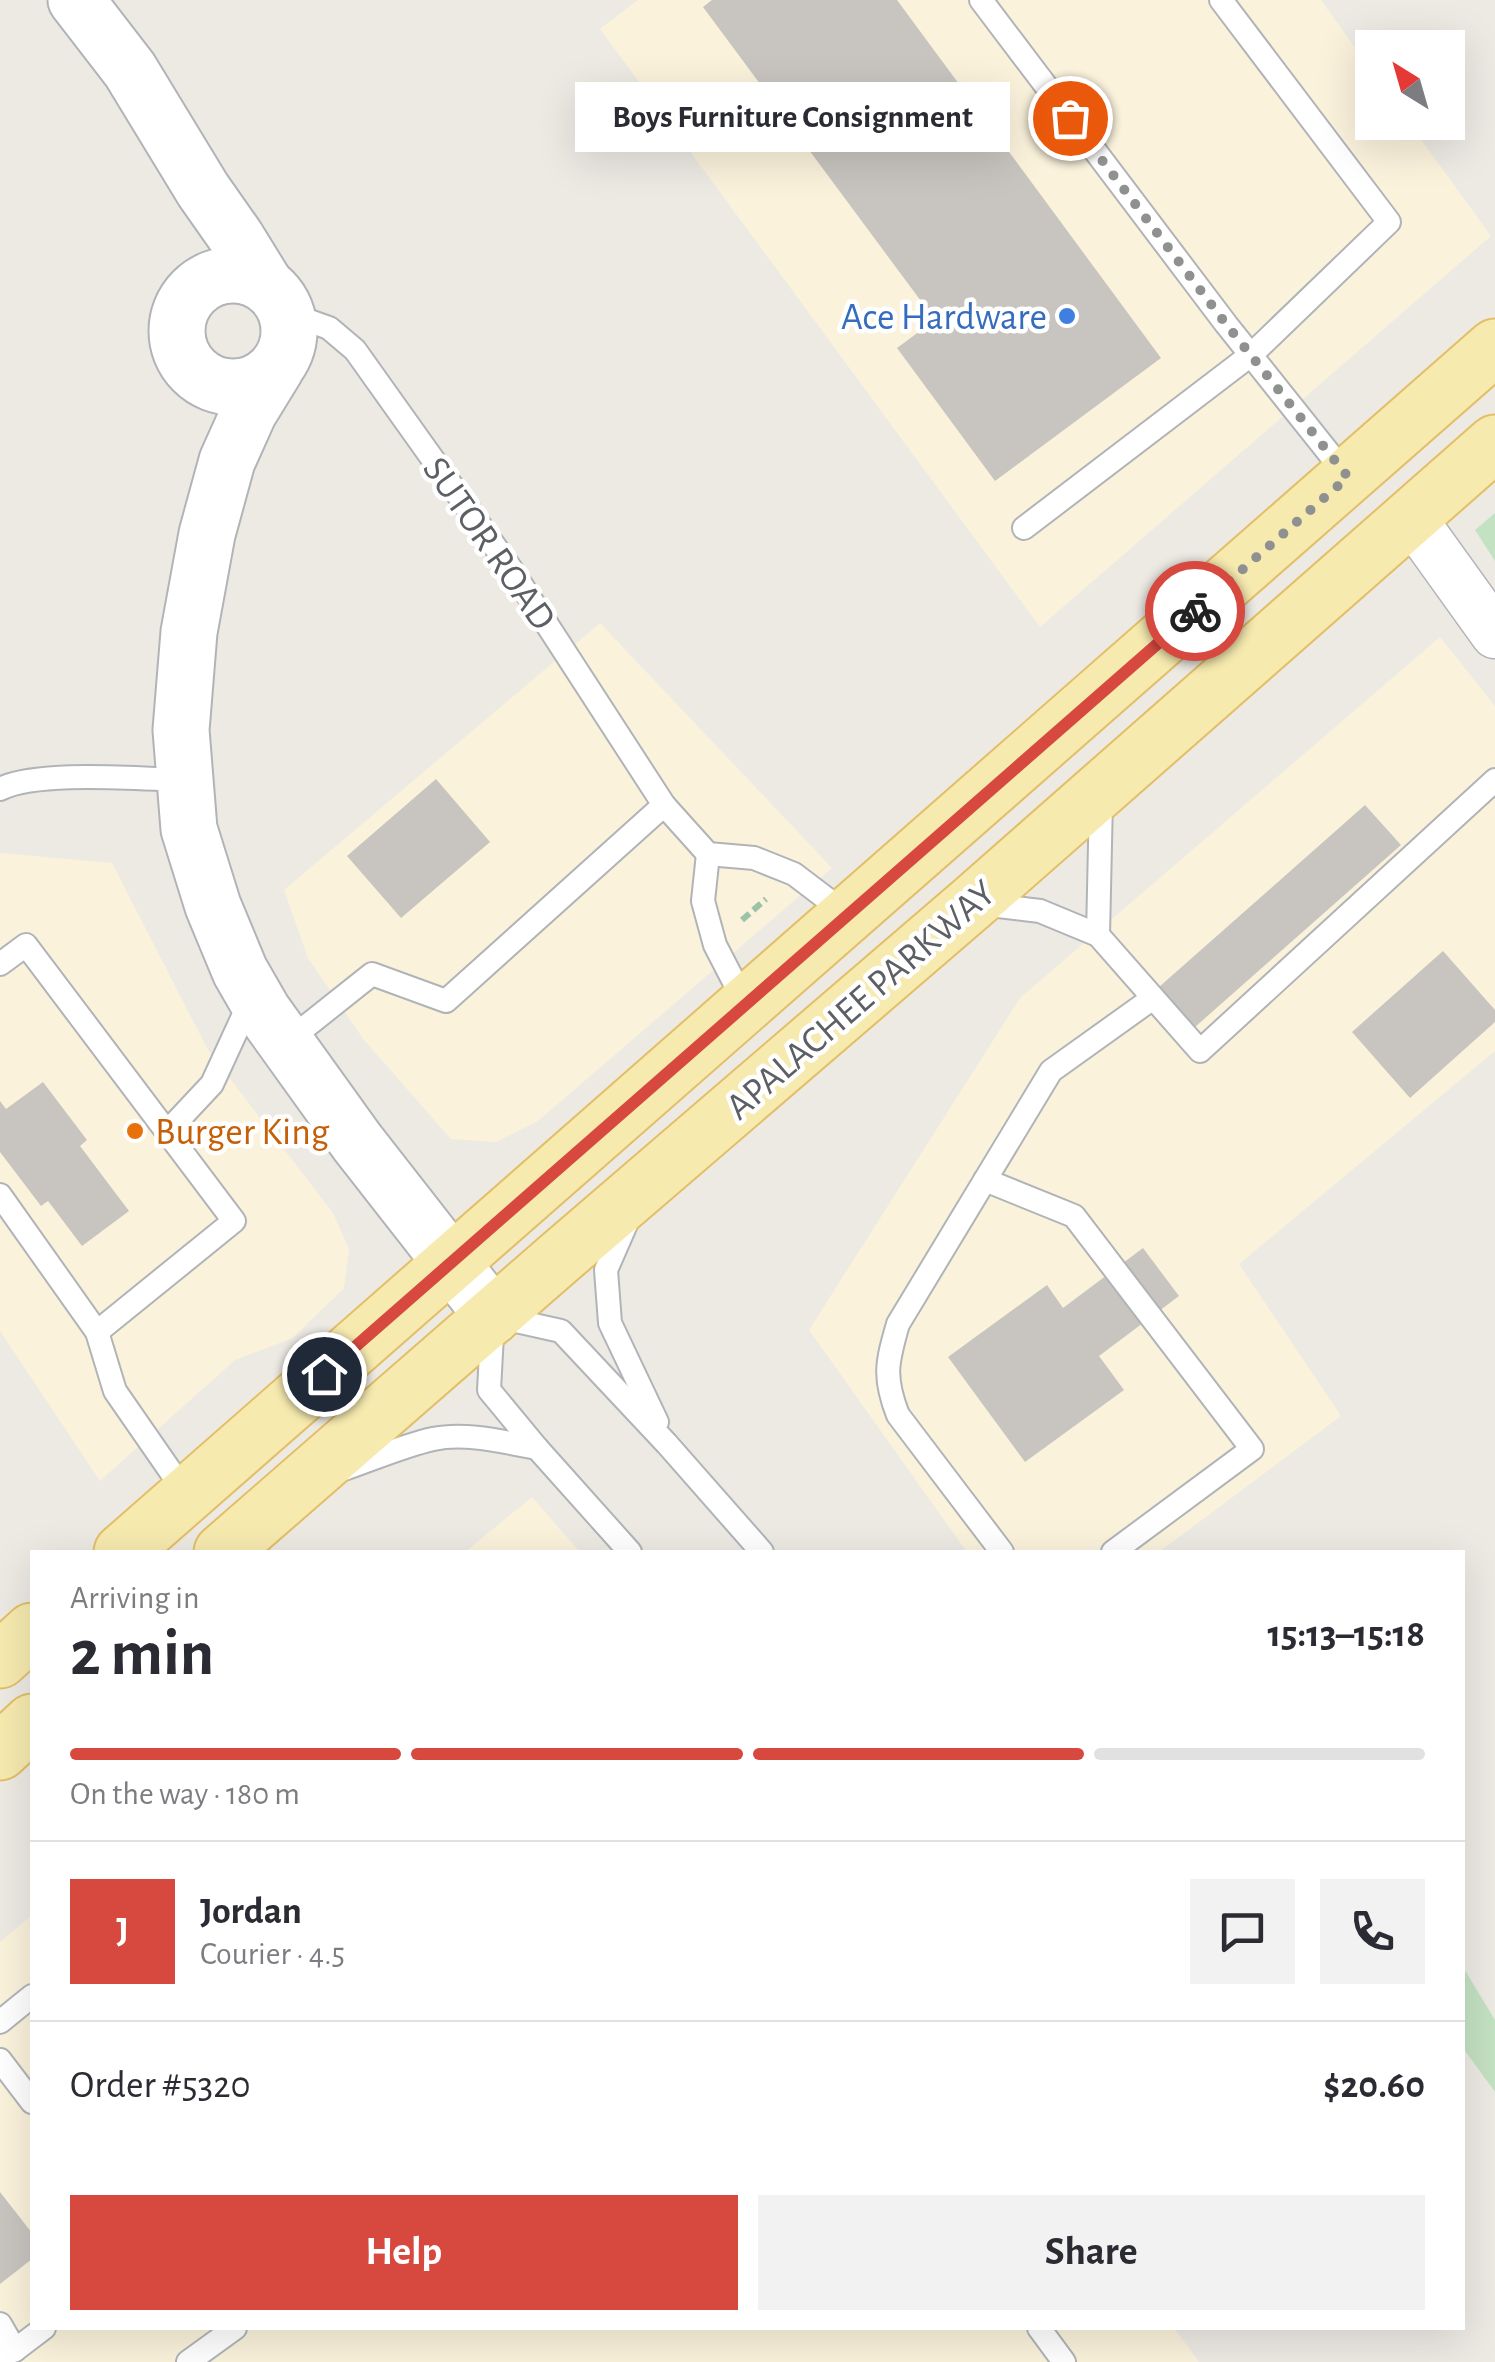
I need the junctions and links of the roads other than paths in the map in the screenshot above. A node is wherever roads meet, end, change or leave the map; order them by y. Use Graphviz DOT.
graph roads {
  1 [pos="76,0"];
  2 [pos="981,0"];
  3 [pos="1220,0"];
  4 [pos="203,190"];
  5 [pos="192,292"];
  6 [pos="276,298"];
  7 [pos="1495,347"];
  8 [pos="1252,354"];
  9 [pos="189,366"];
  10 [pos="276,368"];
  11 [pos="1426,409"];
  12 [pos="1495,443"];
  13 [pos="1348,477"];
  14 [pos="1411,517"];
  15 [pos="1024,528"];
  16 [pos="207,534"];
  17 [pos="1337,582"];
  18 [pos="1495,634"];
  19 [pos="185,780"];
  20 [pos="1495,780"];
  21 [pos="0,789"];
  22 [pos="1102,790"];
  23 [pos="664,805"];
  24 [pos="708,854"];
  25 [pos="972,903"];
  26 [pos="848,916"];
  27 [pos="1098,935"];
  28 [pos="1,963"];
  29 [pos="253,994"];
  30 [pos="1153,998"];
  31 [pos="746,1005"];
  32 [pos="284,1044"];
  33 [pos="167,1132"];
  34 [pos="984,1180"];
  35 [pos="644,1185"];
  36 [pos="0,1195"];
  37 [pos="451,1264"];
  38 [pos="492,1316"];
  39 [pos="97,1332"];
  40 [pos="668,1444"];
  41 [pos="537,1448"];
  42 [pos="298,1484"];
  43 [pos="187,1495"];
  44 [pos="124,1550"];
  45 [pos="224,1550"];
  46 [pos="628,1550"];
  47 [pos="760,1550"];
  48 [pos="1000,1550"];
  49 [pos="1116,1550"];
  50 [pos="30,1634"];
  51 [pos="0,1660"];
  52 [pos="30,1724"];
  53 [pos="0,1752"];
  54 [pos="30,1998"];
  55 [pos="0,2022"];
  56 [pos="0,2060"];
  57 [pos="30,2099"];
  58 [pos="0,2324"];
  59 [pos="41,2330"];
  60 [pos="1040,2330"];
  61 [pos="210,2335"];
  62 [pos="4,2354"];
  63 [pos="188,2362"];
  64 [pos="1064,2362"];
  1 -- 4 [label="street"];
  2 -- 8 [label="lane"];
  3 -- 8 [label="lane"];
  4 -- 5 [label="street"];
  4 -- 6 [label="street"];
  5 -- 6 [label="street"];
  5 -- 9 [label="street"];
  6 -- 10 [label="street"];
  6 -- 23 [label="lane, SUTOR ROAD"];
  7 -- 11 [label="main road, APALACHEE PARKWAY"];
  8 -- 13 [label="lane"];
  8 -- 15 [label="lane"];
  9 -- 10 [label="street"];
  9 -- 16 [label="street"];
  10 -- 16 [label="street"];
  11 -- 13 [label="main road, APALACHEE PARKWAY"];
  11 -- 14 [label="main road"];
  12 -- 14 [label="main road, APALACHEE PARKWAY"];
  13 -- 17 [label="main road"];
  13 -- 26 [label="main road, APALACHEE PARKWAY"];
  14 -- 17 [label="main road, APALACHEE PARKWAY"];
  14 -- 18 [label="street"];
  16 -- 19 [label="street"];
  17 -- 22 [label="main road, APALACHEE PARKWAY"];
  19 -- 21 [label="lane"];
  19 -- 29 [label="street"];
  20 -- 30 [label="lane"];
  22 -- 25 [label="main road, APALACHEE PARKWAY"];
  22 -- 27 [label="lane"];
  23 -- 24 [label="lane, SUTOR ROAD"];
  23 -- 32 [label="lane"];
  24 -- 26 [label="lane"];
  24 -- 31 [label="lane"];
  25 -- 27 [label="lane"];
  25 -- 35 [label="main road, APALACHEE PARKWAY"];
  26 -- 31 [label="main road, APALACHEE PARKWAY"];
  27 -- 30 [label="lane"];
  28 -- 33 [label="lane"];
  29 -- 32 [label="street"];
  29 -- 33 [label="lane"];
  30 -- 34 [label="lane"];
  31 -- 37 [label="main road, APALACHEE PARKWAY"];
  32 -- 37 [label="street"];
  33 -- 39 [label="lane"];
  34 -- 48 [label="lane"];
  34 -- 49 [label="lane"];
  35 -- 38 [label="main road, APALACHEE PARKWAY"];
  35 -- 40 [label="lane"];
  36 -- 39 [label="lane"];
  37 -- 38 [label="street"];
  37 -- 43 [label="main road, APALACHEE PARKWAY"];
  38 -- 40 [label="lane"];
  38 -- 41 [label="lane"];
  38 -- 42 [label="main road, APALACHEE PARKWAY"];
  39 -- 43 [label="lane"];
  40 -- 47 [label="lane"];
  41 -- 42 [label="lane"];
  41 -- 46 [label="lane"];
  42 -- 45 [label="main road, APALACHEE PARKWAY"];
  43 -- 44 [label="main road, APALACHEE PARKWAY"];
  50 -- 51 [label="main road"];
  52 -- 53 [label="main road"];
  54 -- 55 [label="lane"];
  56 -- 57 [label="lane"];
  58 -- 62 [label="lane"];
  59 -- 62 [label="lane"];
  60 -- 64 [label="lane"];
  61 -- 63 [label="lane"];
}
